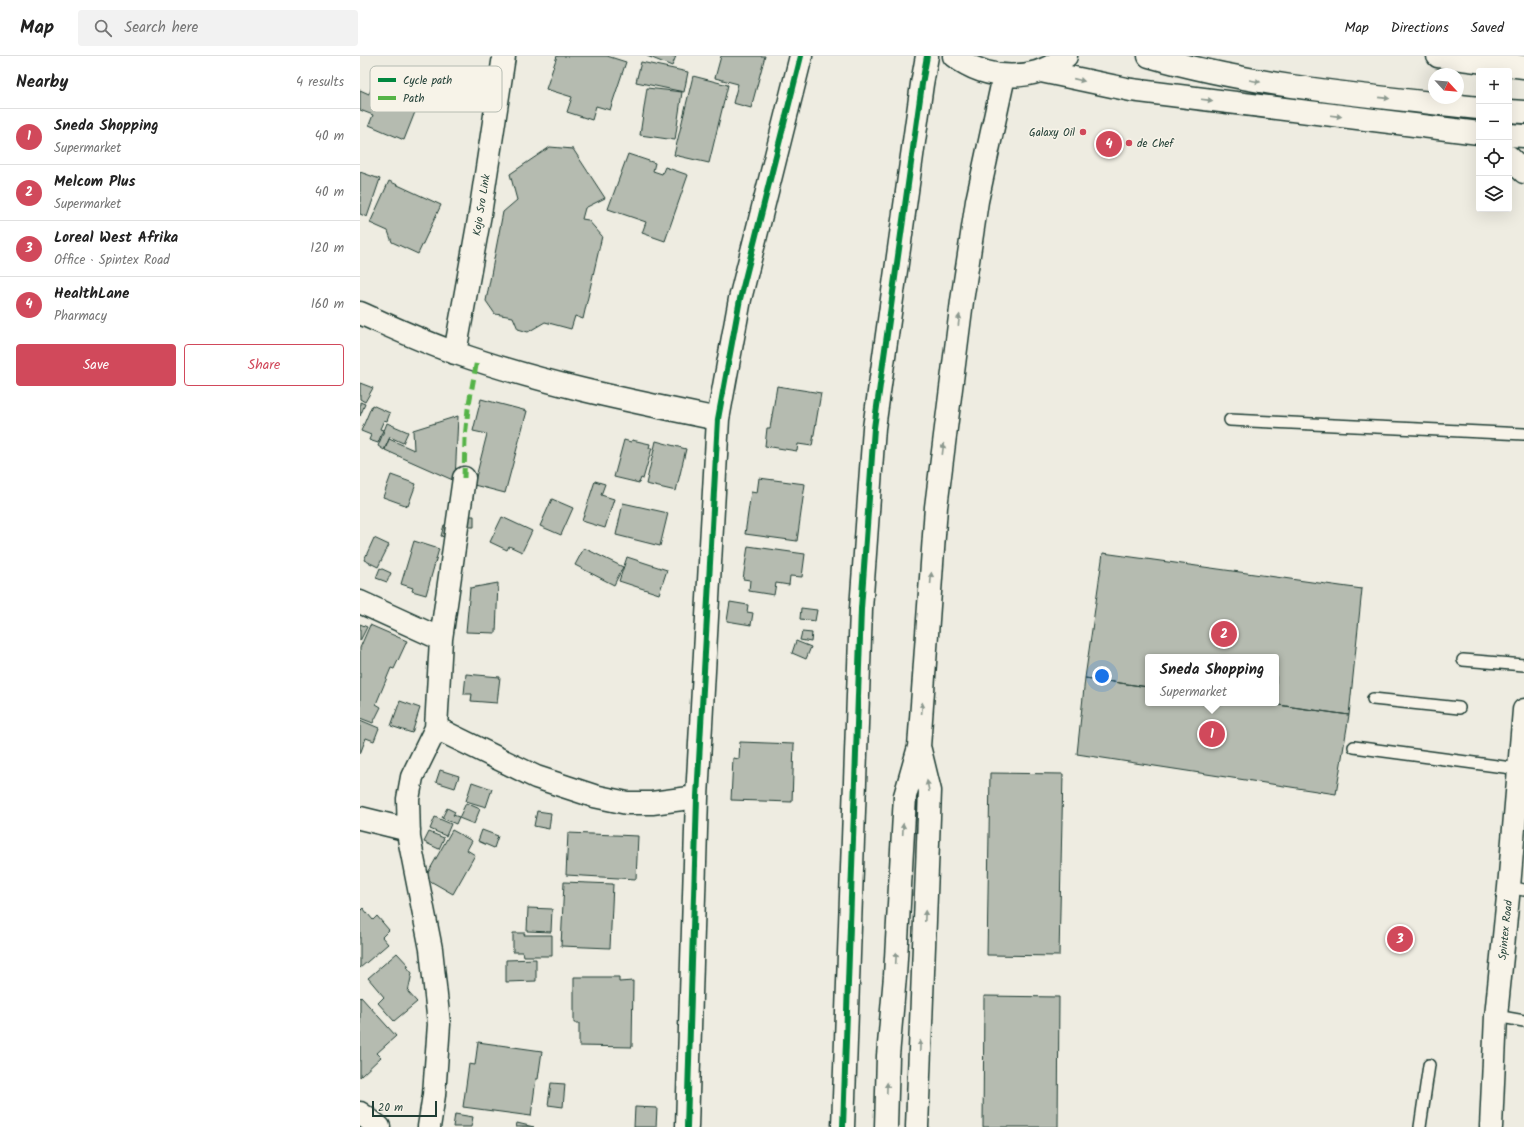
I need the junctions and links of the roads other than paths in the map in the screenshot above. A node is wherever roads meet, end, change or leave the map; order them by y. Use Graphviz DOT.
graph roads {
  1 [pos="504,56"];
  2 [pos="801,56"];
  3 [pos="927,56"];
  4 [pos="954,56"];
  5 [pos="1066,56"];
  6 [pos="1149,56"];
  7 [pos="1438,56"];
  8 [pos="1524,66"];
  9 [pos="502,69"];
  10 [pos="1041,71"];
  11 [pos="1004,76"];
  12 [pos="1476,108"];
  13 [pos="1512,111"];
  14 [pos="495,112"];
  15 [pos="1524,112"];
  16 [pos="1474,135"];
  17 [pos="1512,135"];
  18 [pos="1524,136"];
  19 [pos="1512,160"];
  20 [pos="1524,172"];
  21 [pos="360,313"];
  22 [pos="455,353"];
  23 [pos="718,419"];
  24 [pos="1230,420"];
  25 [pos="1524,434"];
  26 [pos="464,478"];
  27 [pos="360,602"];
  28 [pos="441,639"];
  29 [pos="1463,660"];
  30 [pos="1524,665"];
  31 [pos="1373,699"];
  32 [pos="1458,708"];
  33 [pos="1524,710"];
  34 [pos="436,728"];
  35 [pos="919,747"];
  36 [pos="1354,747"];
  37 [pos="1519,769"];
  38 [pos="697,797"];
  39 [pos="360,818"];
  40 [pos="409,830"];
  41 [pos="1517,889"];
  42 [pos="1496,1016"];
  43 [pos="1524,1020"];
  44 [pos="1429,1065"];
  45 [pos="360,1113"];
  46 [pos="379,1127"];
  47 [pos="429,1127"];
  48 [pos="688,1127"];
  49 [pos="843,1127"];
  50 [pos="886,1127"];
  51 [pos="917,1127"];
  52 [pos="1420,1127"];
  53 [pos="1490,1127"];
  1 -- 9 [label="street, Kojo Sro Link"];
  2 -- 23 [label="street"];
  3 -- 49 [label="street"];
  4 -- 11 [label="street"];
  5 -- 10 [label="street"];
  6 -- 12 [label="street, one-way"];
  7 -- 8 [label="street"];
  10 -- 11 [label="street"];
  10 -- 16 [label="street, one-way"];
  35 -- 11 [label="street, one-way"];
  13 -- 15 [label="street"];
  14 -- 22 [label="street, Kojo Sro Link"];
  17 -- 18 [label="street"];
  19 -- 20 [label="street"];
  21 -- 22 [label="street"];
  22 -- 23 [label="street"];
  23 -- 38 [label="street"];
  24 -- 25 [label="lane"];
  26 -- 28 [label="street"];
  27 -- 28 [label="street"];
  28 -- 34 [label="street"];
  29 -- 30 [label="lane"];
  31 -- 32 [label="lane"];
  33 -- 37 [label="street, Spintex Road"];
  34 -- 38 [label="street"];
  34 -- 40 [label="street"];
  50 -- 35 [label="street, one-way"];
  51 -- 35 [label="street, one-way"];
  36 -- 37 [label="lane"];
  37 -- 41 [label="street, Spintex Road"];
  38 -- 48 [label="street"];
  39 -- 40 [label="street"];
  40 -- 47 [label="street"];
  41 -- 42 [label="street, Spintex Road"];
  42 -- 43 [label="lane"];
  42 -- 53 [label="street, Spintex Road"];
  44 -- 52 [label="lane"];
  45 -- 46 [label="street"];
}
